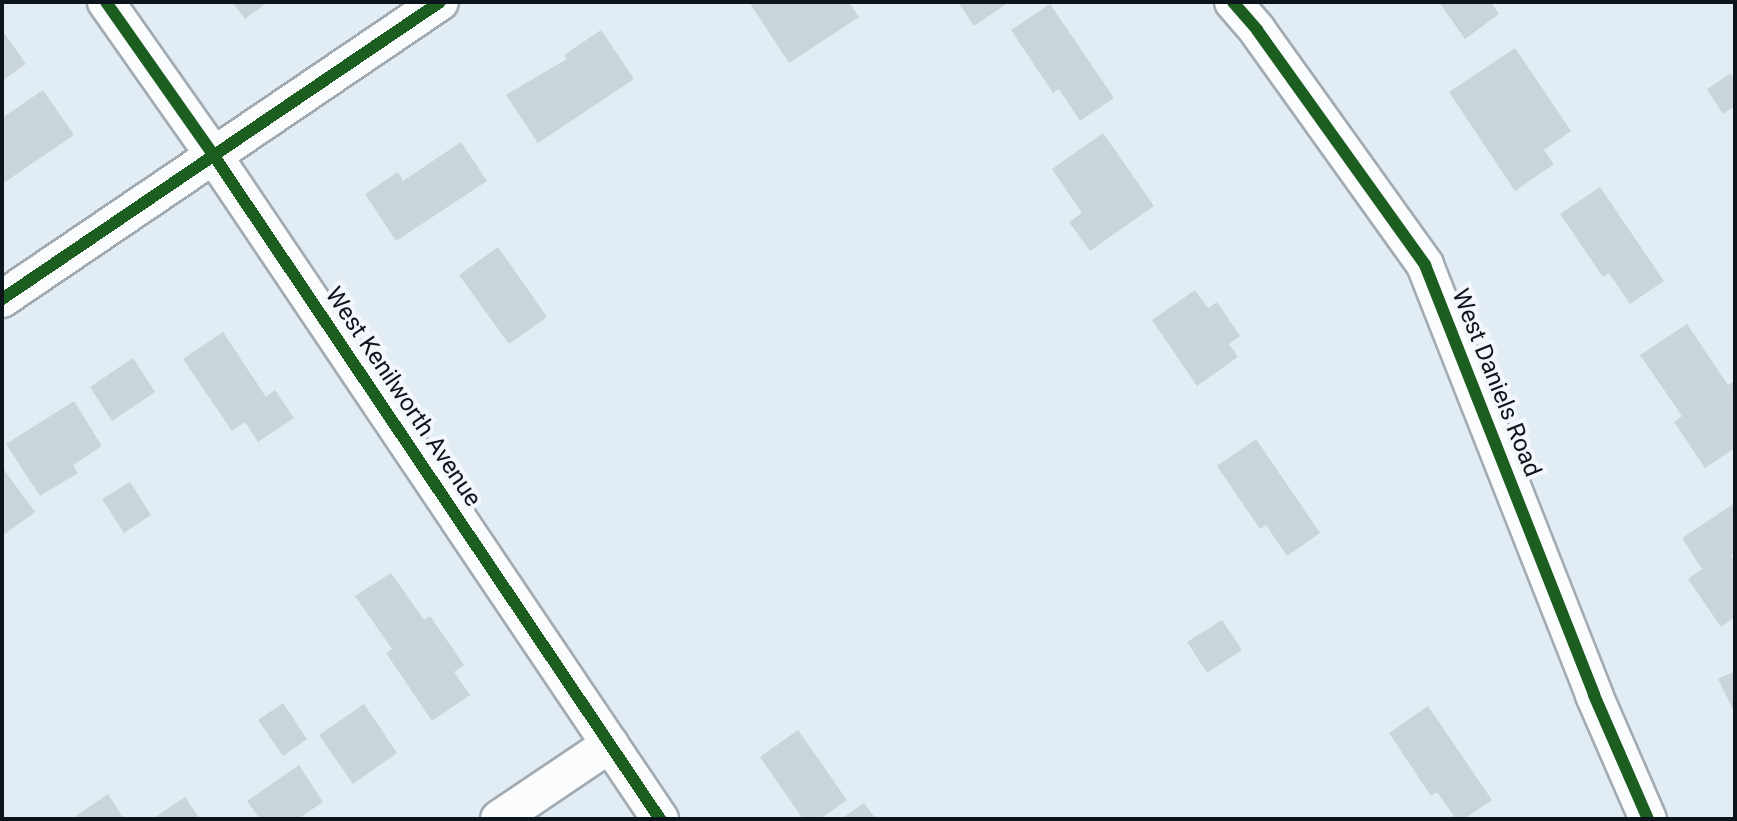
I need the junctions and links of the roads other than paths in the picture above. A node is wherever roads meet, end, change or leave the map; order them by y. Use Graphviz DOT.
graph roads {
  1 [pos="106,2"];
  2 [pos="440,2"];
  3 [pos="1233,2"];
  4 [pos="212,153"];
  5 [pos="2,299"];
  6 [pos="610,744"];
  7 [pos="499,819"];
  8 [pos="660,819"];
  9 [pos="1648,819"];
  1 -- 4 [label="street, West Kenilworth Avenue"];
  2 -- 4 [label="street"];
  3 -- 9 [label="street, West Daniels Road"];
  4 -- 5 [label="street"];
  4 -- 6 [label="street, West Kenilworth Avenue"];
  6 -- 7 [label="street"];
  6 -- 8 [label="street, West Kenilworth Avenue"];
}
